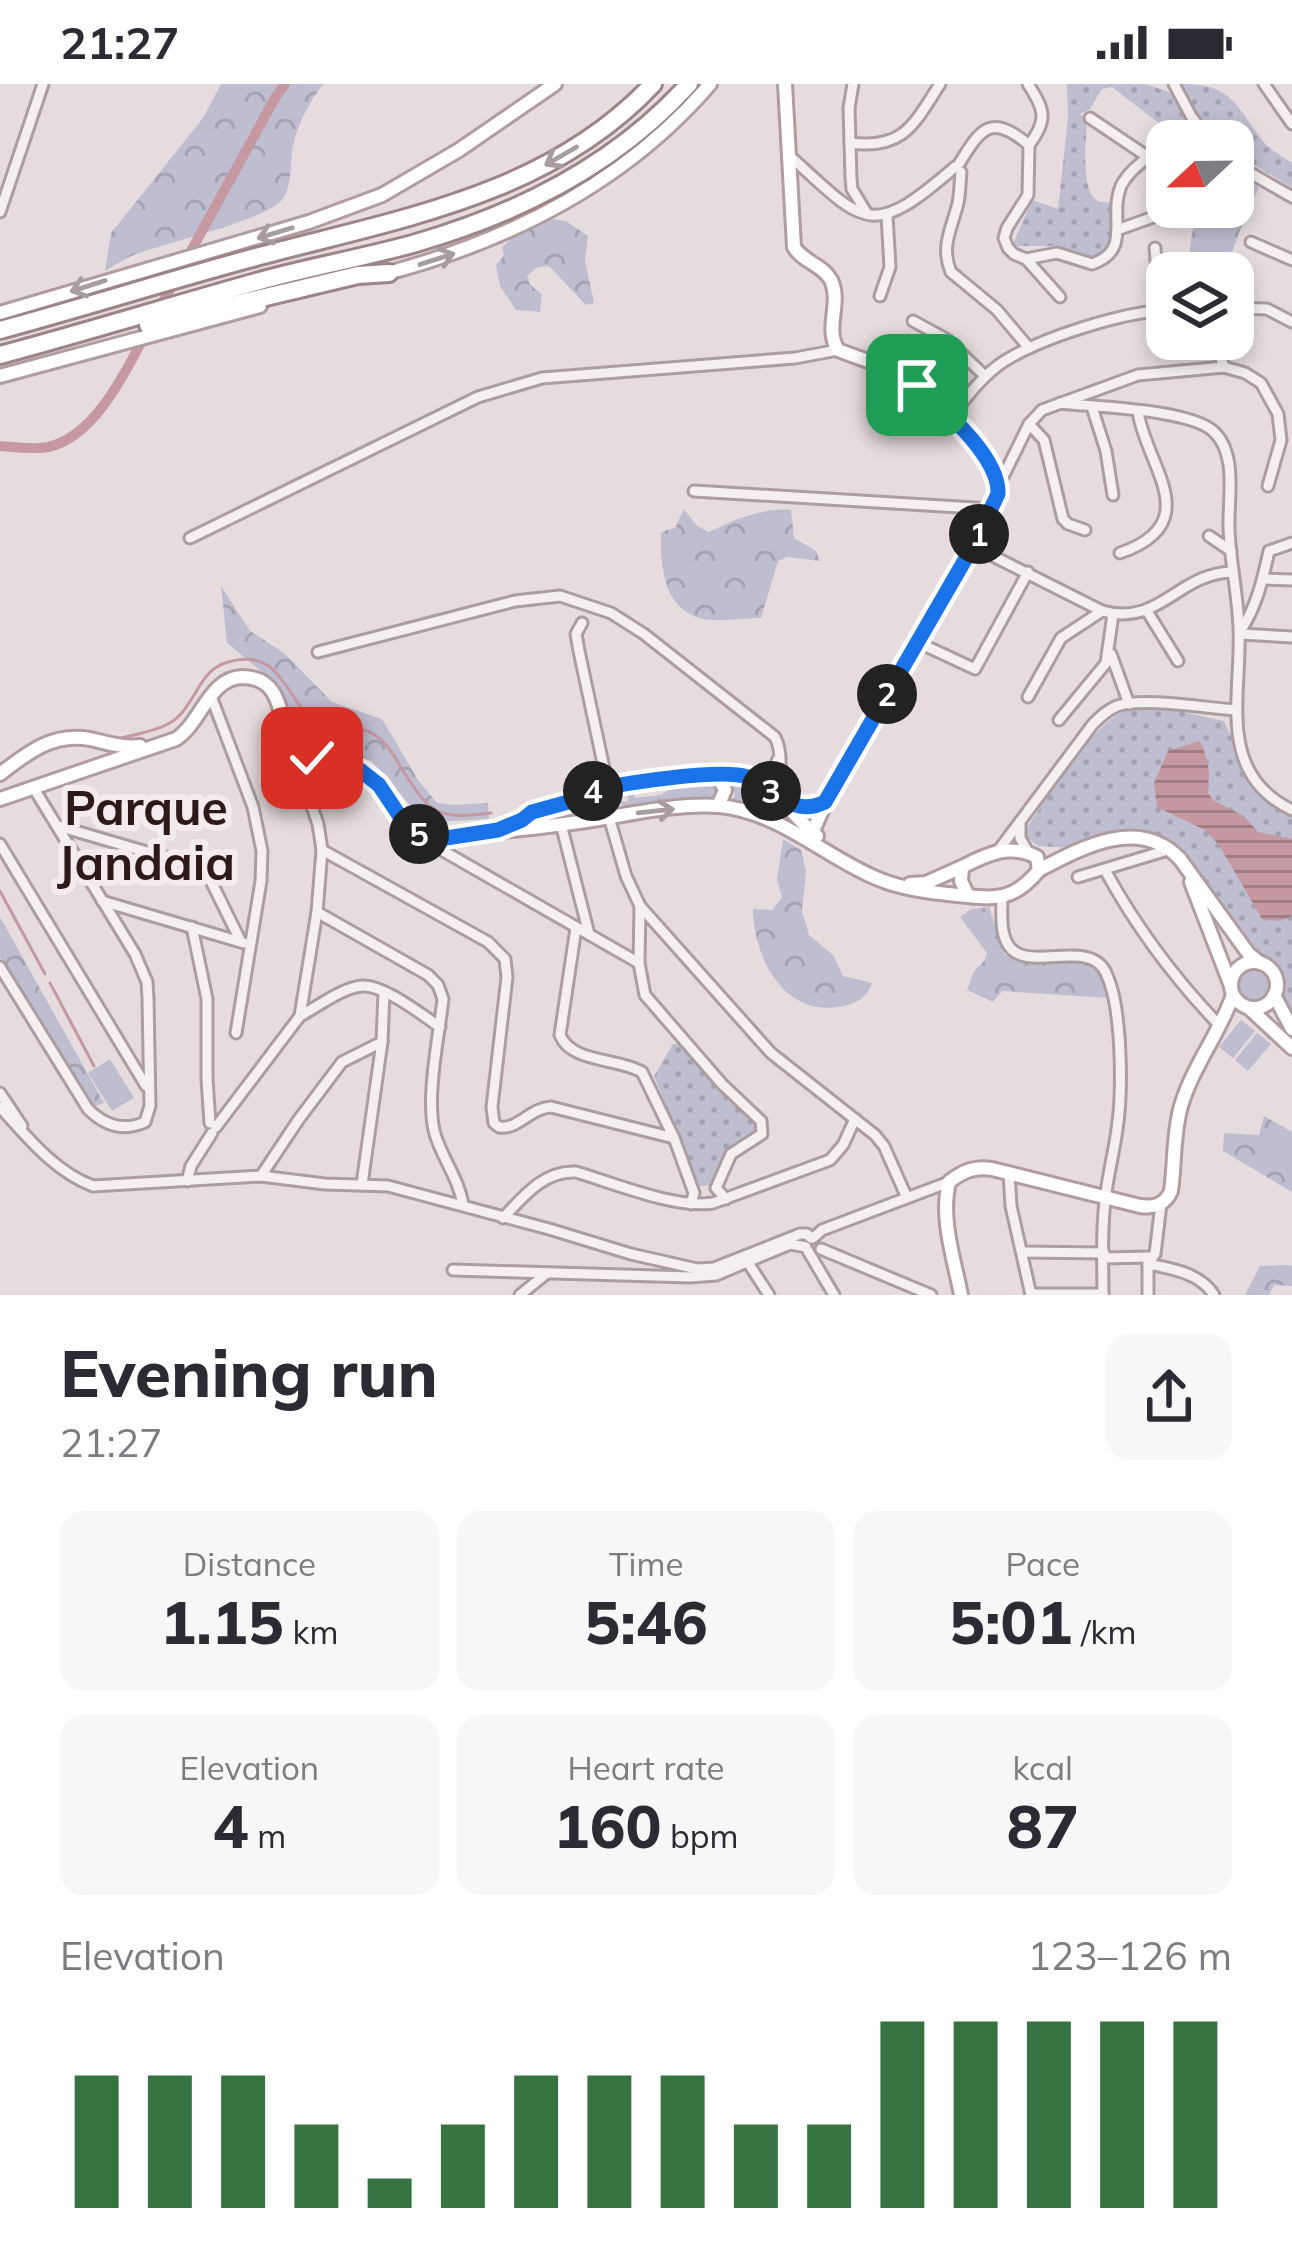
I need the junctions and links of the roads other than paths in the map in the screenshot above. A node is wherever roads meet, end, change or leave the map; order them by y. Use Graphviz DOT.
graph roads {
  1 [pos="43,84"];
  2 [pos="555,84"];
  3 [pos="652,84"];
  4 [pos="689,84"];
  5 [pos="710,84"];
  6 [pos="785,84"];
  7 [pos="854,84"];
  8 [pos="940,84"];
  9 [pos="1028,84"];
  10 [pos="1174,84"];
  11 [pos="1264,84"];
  12 [pos="1090,118"];
  13 [pos="1196,120"];
  14 [pos="1292,124"];
  15 [pos="850,142"];
  16 [pos="1029,145"];
  17 [pos="790,156"];
  18 [pos="1146,156"];
  19 [pos="1146,159"];
  20 [pos="958,167"];
  21 [pos="1254,175"];
  22 [pos="852,189"];
  23 [pos="1292,196"];
  24 [pos="845,206"];
  25 [pos="0,212"];
  26 [pos="867,215"];
  27 [pos="887,215"];
  28 [pos="1146,219"];
  29 [pos="1117,230"];
  30 [pos="1251,242"];
  31 [pos="1155,248"];
  32 [pos="1156,252"];
  33 [pos="1026,259"];
  34 [pos="1292,260"];
  35 [pos="180,269"];
  36 [pos="389,273"];
  37 [pos="880,296"];
  38 [pos="1060,297"];
  39 [pos="1254,309"];
  40 [pos="1146,312"];
  41 [pos="0,313"];
  42 [pos="170,314"];
  43 [pos="914,321"];
  44 [pos="1292,322"];
  45 [pos="143,329"];
  46 [pos="0,331"];
  47 [pos="1029,349"];
  48 [pos="838,350"];
  49 [pos="6,354"];
  50 [pos="1221,360"];
  51 [pos="1224,368"];
  52 [pos="0,376"];
  53 [pos="985,376"];
  54 [pos="1099,389"];
  55 [pos="1060,403"];
  56 [pos="1097,407"];
  57 [pos="1138,412"];
  58 [pos="950,418"];
  59 [pos="1029,424"];
  60 [pos="999,485"];
  61 [pos="1268,486"];
  62 [pos="694,491"];
  63 [pos="1113,495"];
  64 [pos="992,509"];
  65 [pos="1085,530"];
  66 [pos="1209,536"];
  67 [pos="190,538"];
  68 [pos="1292,543"];
  69 [pos="973,546"];
  70 [pos="1231,551"];
  71 [pos="1120,553"];
  72 [pos="1028,572"];
  73 [pos="1233,572"];
  74 [pos="1263,579"];
  75 [pos="1292,580"];
  76 [pos="1147,611"];
  77 [pos="1107,613"];
  78 [pos="582,623"];
  79 [pos="1239,633"];
  80 [pos="1292,637"];
  81 [pos="916,642"];
  82 [pos="1109,649"];
  83 [pos="318,652"];
  84 [pos="1178,661"];
  85 [pos="211,696"];
  86 [pos="1028,697"];
  87 [pos="1129,704"];
  88 [pos="1234,710"];
  89 [pos="1059,720"];
  90 [pos="90,739"];
  91 [pos="176,739"];
  92 [pos="779,754"];
  93 [pos="20,759"];
  94 [pos="305,762"];
  95 [pos="90,768"];
  96 [pos="716,773"];
  97 [pos="0,774"];
  98 [pos="753,779"];
  99 [pos="33,787"];
  100 [pos="603,788"];
  101 [pos="776,796"];
  102 [pos="0,799"];
  103 [pos="825,802"];
  104 [pos="311,804"];
  105 [pos="718,806"];
  106 [pos="1292,810"];
  107 [pos="609,817"];
  108 [pos="1020,822"];
  109 [pos="561,824"];
  110 [pos="57,825"];
  111 [pos="498,830"];
  112 [pos="812,832"];
  113 [pos="428,838"];
  114 [pos="446,838"];
  115 [pos="0,844"];
  116 [pos="322,850"];
  117 [pos="998,851"];
  118 [pos="451,854"];
  119 [pos="1176,854"];
  120 [pos="1034,860"];
  121 [pos="962,867"];
  122 [pos="1105,870"];
  123 [pos="1078,877"];
  124 [pos="968,896"];
  125 [pos="1002,898"];
  126 [pos="102,901"];
  127 [pos="640,906"];
  128 [pos="317,912"];
  129 [pos="192,927"];
  130 [pos="576,928"];
  131 [pos="589,934"];
  132 [pos="245,943"];
  133 [pos="639,963"];
  134 [pos="1260,964"];
  135 [pos="0,967"];
  136 [pos="1232,991"];
  137 [pos="384,992"];
  138 [pos="1274,995"];
  139 [pos="1246,1007"];
  140 [pos="300,1016"];
  141 [pos="1221,1024"];
  142 [pos="440,1027"];
  143 [pos="1292,1030"];
  144 [pos="236,1033"];
  145 [pos="382,1042"];
  146 [pos="1292,1048"];
  147 [pos="149,1090"];
  148 [pos="1,1097"];
  149 [pos="854,1119"];
  150 [pos="213,1128"];
  151 [pos="674,1138"];
  152 [pos="1009,1174"];
  153 [pos="261,1176"];
  154 [pos="193,1180"];
  155 [pos="949,1182"];
  156 [pos="362,1184"];
  157 [pos="716,1189"];
  158 [pos="692,1198"];
  159 [pos="726,1198"];
  160 [pos="907,1198"];
  161 [pos="1105,1198"];
  162 [pos="1161,1204"];
  163 [pos="463,1205"];
  164 [pos="503,1218"];
  165 [pos="812,1243"];
  166 [pos="1023,1252"];
  167 [pos="1104,1256"];
  168 [pos="748,1257"];
  169 [pos="837,1258"];
  170 [pos="661,1259"];
  171 [pos="1150,1261"];
  172 [pos="641,1265"];
  173 [pos="454,1270"];
  174 [pos="547,1273"];
  175 [pos="657,1276"];
  176 [pos="822,1276"];
  177 [pos="520,1295"];
  178 [pos="769,1295"];
  179 [pos="834,1295"];
  180 [pos="931,1295"];
  181 [pos="962,1295"];
  182 [pos="1031,1295"];
  183 [pos="1103,1295"];
  184 [pos="1148,1295"];
  185 [pos="1214,1295"];
  1 -- 25 [label="street"];
  2 -- 35 [label="main road, one-way"];
  3 -- 35 [label="highway, one-way"];
  4 -- 42 [label="highway"];
  36 -- 5 [label="main road, one-way"];
  6 -- 17 [label="main road"];
  7 -- 15 [label="street"];
  8 -- 15 [label="street"];
  9 -- 16 [label="street"];
  10 -- 13 [label="street"];
  11 -- 14 [label="street"];
  12 -- 18 [label="street"];
  15 -- 22 [label="street"];
  16 -- 20 [label="street"];
  16 -- 33 [label="street"];
  17 -- 24 [label="street"];
  17 -- 48 [label="main road"];
  19 -- 29 [label="street"];
  20 -- 27 [label="street"];
  20 -- 47 [label="street"];
  21 -- 23 [label="street"];
  22 -- 24 [label="street"];
  22 -- 26 [label="street"];
  24 -- 26 [label="street"];
  26 -- 27 [label="street"];
  27 -- 37 [label="street"];
  28 -- 29 [label="street"];
  29 -- 33 [label="street"];
  30 -- 34 [label="street"];
  31 -- 32 [label="street"];
  33 -- 38 [label="street"];
  35 -- 41 [label="main road, one-way"];
  35 -- 46 [label="highway"];
  36 -- 42 [label="highway"];
  36 -- 45 [label="main road"];
  39 -- 44 [label="street"];
  40 -- 47 [label="street"];
  42 -- 45 [label="highway"];
  43 -- 53 [label="street"];
  45 -- 49 [label="highway"];
  45 -- 52 [label="main road"];
  47 -- 53 [label="street"];
  48 -- 58 [label="main road"];
  48 -- 67 [label="street"];
  50 -- 51 [label="street"];
  51 -- 54 [label="street"];
  51 -- 61 [label="street"];
  53 -- 58 [label="street"];
  54 -- 55 [label="street"];
  54 -- 56 [label="street"];
  55 -- 56 [label="street"];
  55 -- 59 [label="street"];
  56 -- 57 [label="street"];
  56 -- 63 [label="street"];
  57 -- 70 [label="street"];
  57 -- 71 [label="street"];
  58 -- 60 [label="main road"];
  59 -- 60 [label="street"];
  59 -- 65 [label="street"];
  60 -- 64 [label="main road"];
  62 -- 64 [label="street"];
  64 -- 69 [label="main road"];
  66 -- 70 [label="street"];
  68 -- 74 [label="street"];
  69 -- 72 [label="street"];
  69 -- 81 [label="main road"];
  70 -- 73 [label="street"];
  72 -- 77 [label="street"];
  72 -- 81 [label="street"];
  73 -- 76 [label="street"];
  73 -- 79 [label="street"];
  74 -- 75 [label="street"];
  74 -- 79 [label="street"];
  76 -- 77 [label="street"];
  76 -- 84 [label="street"];
  77 -- 82 [label="street"];
  77 -- 86 [label="street"];
  78 -- 100 [label="street"];
  79 -- 80 [label="street"];
  79 -- 88 [label="street"];
  81 -- 103 [label="main road"];
  82 -- 87 [label="street"];
  82 -- 89 [label="street"];
  83 -- 92 [label="street"];
  85 -- 91 [label="main road"];
  85 -- 94 [label="main road"];
  85 -- 132 [label="street"];
  87 -- 88 [label="street"];
  87 -- 108 [label="street"];
  88 -- 106 [label="street"];
  90 -- 91 [label="main road"];
  90 -- 93 [label="main road"];
  90 -- 95 [label="main road"];
  91 -- 95 [label="main road"];
  92 -- 98 [label="street"];
  92 -- 101 [label="street"];
  93 -- 97 [label="main road"];
  93 -- 99 [label="main road"];
  94 -- 104 [label="main road"];
  94 -- 104 [label="street"];
  94 -- 113 [label="main road"];
  95 -- 99 [label="main road"];
  96 -- 98 [label="main road"];
  96 -- 100 [label="main road"];
  96 -- 105 [label="main road"];
  98 -- 101 [label="main road"];
  99 -- 102 [label="main road"];
  99 -- 110 [label="street"];
  100 -- 107 [label="main road"];
  100 -- 111 [label="main road"];
  101 -- 103 [label="main road"];
  101 -- 112 [label="main road"];
  103 -- 112 [label="main road"];
  104 -- 116 [label="street"];
  107 -- 105 [label="main road, one-way"];
  105 -- 124 [label="main road"];
  107 -- 109 [label="main road"];
  107 -- 127 [label="street"];
  108 -- 117 [label="street"];
  108 -- 120 [label="street"];
  109 -- 111 [label="main road"];
  109 -- 131 [label="street"];
  110 -- 126 [label="street"];
  110 -- 132 [label="street"];
  111 -- 114 [label="main road"];
  112 -- 121 [label="main road"];
  113 -- 114 [label="main road"];
  113 -- 118 [label="street"];
  114 -- 118 [label="street"];
  115 -- 147 [label="street"];
  116 -- 128 [label="street"];
  116 -- 151 [label="street"];
  117 -- 120 [label="main road"];
  117 -- 121 [label="main road"];
  118 -- 130 [label="street"];
  119 -- 120 [label="main road"];
  119 -- 122 [label="street"];
  119 -- 134 [label="main road"];
  119 -- 136 [label="main road"];
  120 -- 125 [label="main road"];
  121 -- 124 [label="main road"];
  122 -- 123 [label="street"];
  122 -- 141 [label="street"];
  124 -- 125 [label="main road"];
  125 -- 161 [label="street"];
  126 -- 129 [label="street"];
  126 -- 147 [label="street"];
  127 -- 133 [label="street"];
  127 -- 149 [label="street"];
  128 -- 140 [label="street"];
  128 -- 142 [label="street"];
  129 -- 132 [label="street"];
  129 -- 150 [label="street"];
  130 -- 131 [label="street"];
  130 -- 151 [label="street"];
  131 -- 133 [label="street"];
  132 -- 144 [label="street"];
  133 -- 157 [label="street"];
  134 -- 136 [label="main road"];
  134 -- 138 [label="main road"];
  135 -- 147 [label="street"];
  136 -- 139 [label="main road"];
  136 -- 141 [label="main road"];
  137 -- 140 [label="street"];
  137 -- 142 [label="street"];
  137 -- 145 [label="street"];
  138 -- 139 [label="main road"];
  138 -- 143 [label="main road"];
  139 -- 141 [label="main road"];
  139 -- 146 [label="main road"];
  140 -- 150 [label="street"];
  141 -- 162 [label="main road"];
  142 -- 163 [label="street"];
  145 -- 153 [label="street"];
  145 -- 156 [label="street"];
  148 -- 154 [label="street"];
  149 -- 159 [label="street"];
  149 -- 160 [label="street"];
  150 -- 154 [label="street"];
  151 -- 158 [label="street"];
  152 -- 155 [label="main road"];
  152 -- 161 [label="main road"];
  152 -- 166 [label="street"];
  153 -- 154 [label="street"];
  153 -- 156 [label="street"];
  155 -- 160 [label="street"];
  155 -- 181 [label="main road"];
  156 -- 163 [label="street"];
  157 -- 158 [label="street"];
  157 -- 159 [label="street"];
  158 -- 159 [label="street"];
  158 -- 164 [label="street"];
  160 -- 165 [label="street"];
  161 -- 162 [label="main road"];
  161 -- 167 [label="street"];
  162 -- 171 [label="street"];
  163 -- 164 [label="street"];
  164 -- 172 [label="street"];
  165 -- 168 [label="street"];
  165 -- 169 [label="street"];
  165 -- 176 [label="street"];
  166 -- 167 [label="street"];
  166 -- 182 [label="street"];
  167 -- 171 [label="street"];
  167 -- 183 [label="street"];
  168 -- 170 [label="street"];
  168 -- 175 [label="street"];
  168 -- 178 [label="street"];
  169 -- 176 [label="street"];
  169 -- 180 [label="street"];
  170 -- 172 [label="street"];
  170 -- 175 [label="street"];
  171 -- 184 [label="street"];
  171 -- 185 [label="street"];
  172 -- 174 [label="street"];
  172 -- 175 [label="street"];
  173 -- 174 [label="street"];
  174 -- 177 [label="street"];
  176 -- 179 [label="street"];
  182 -- 183 [label="street"];
}
